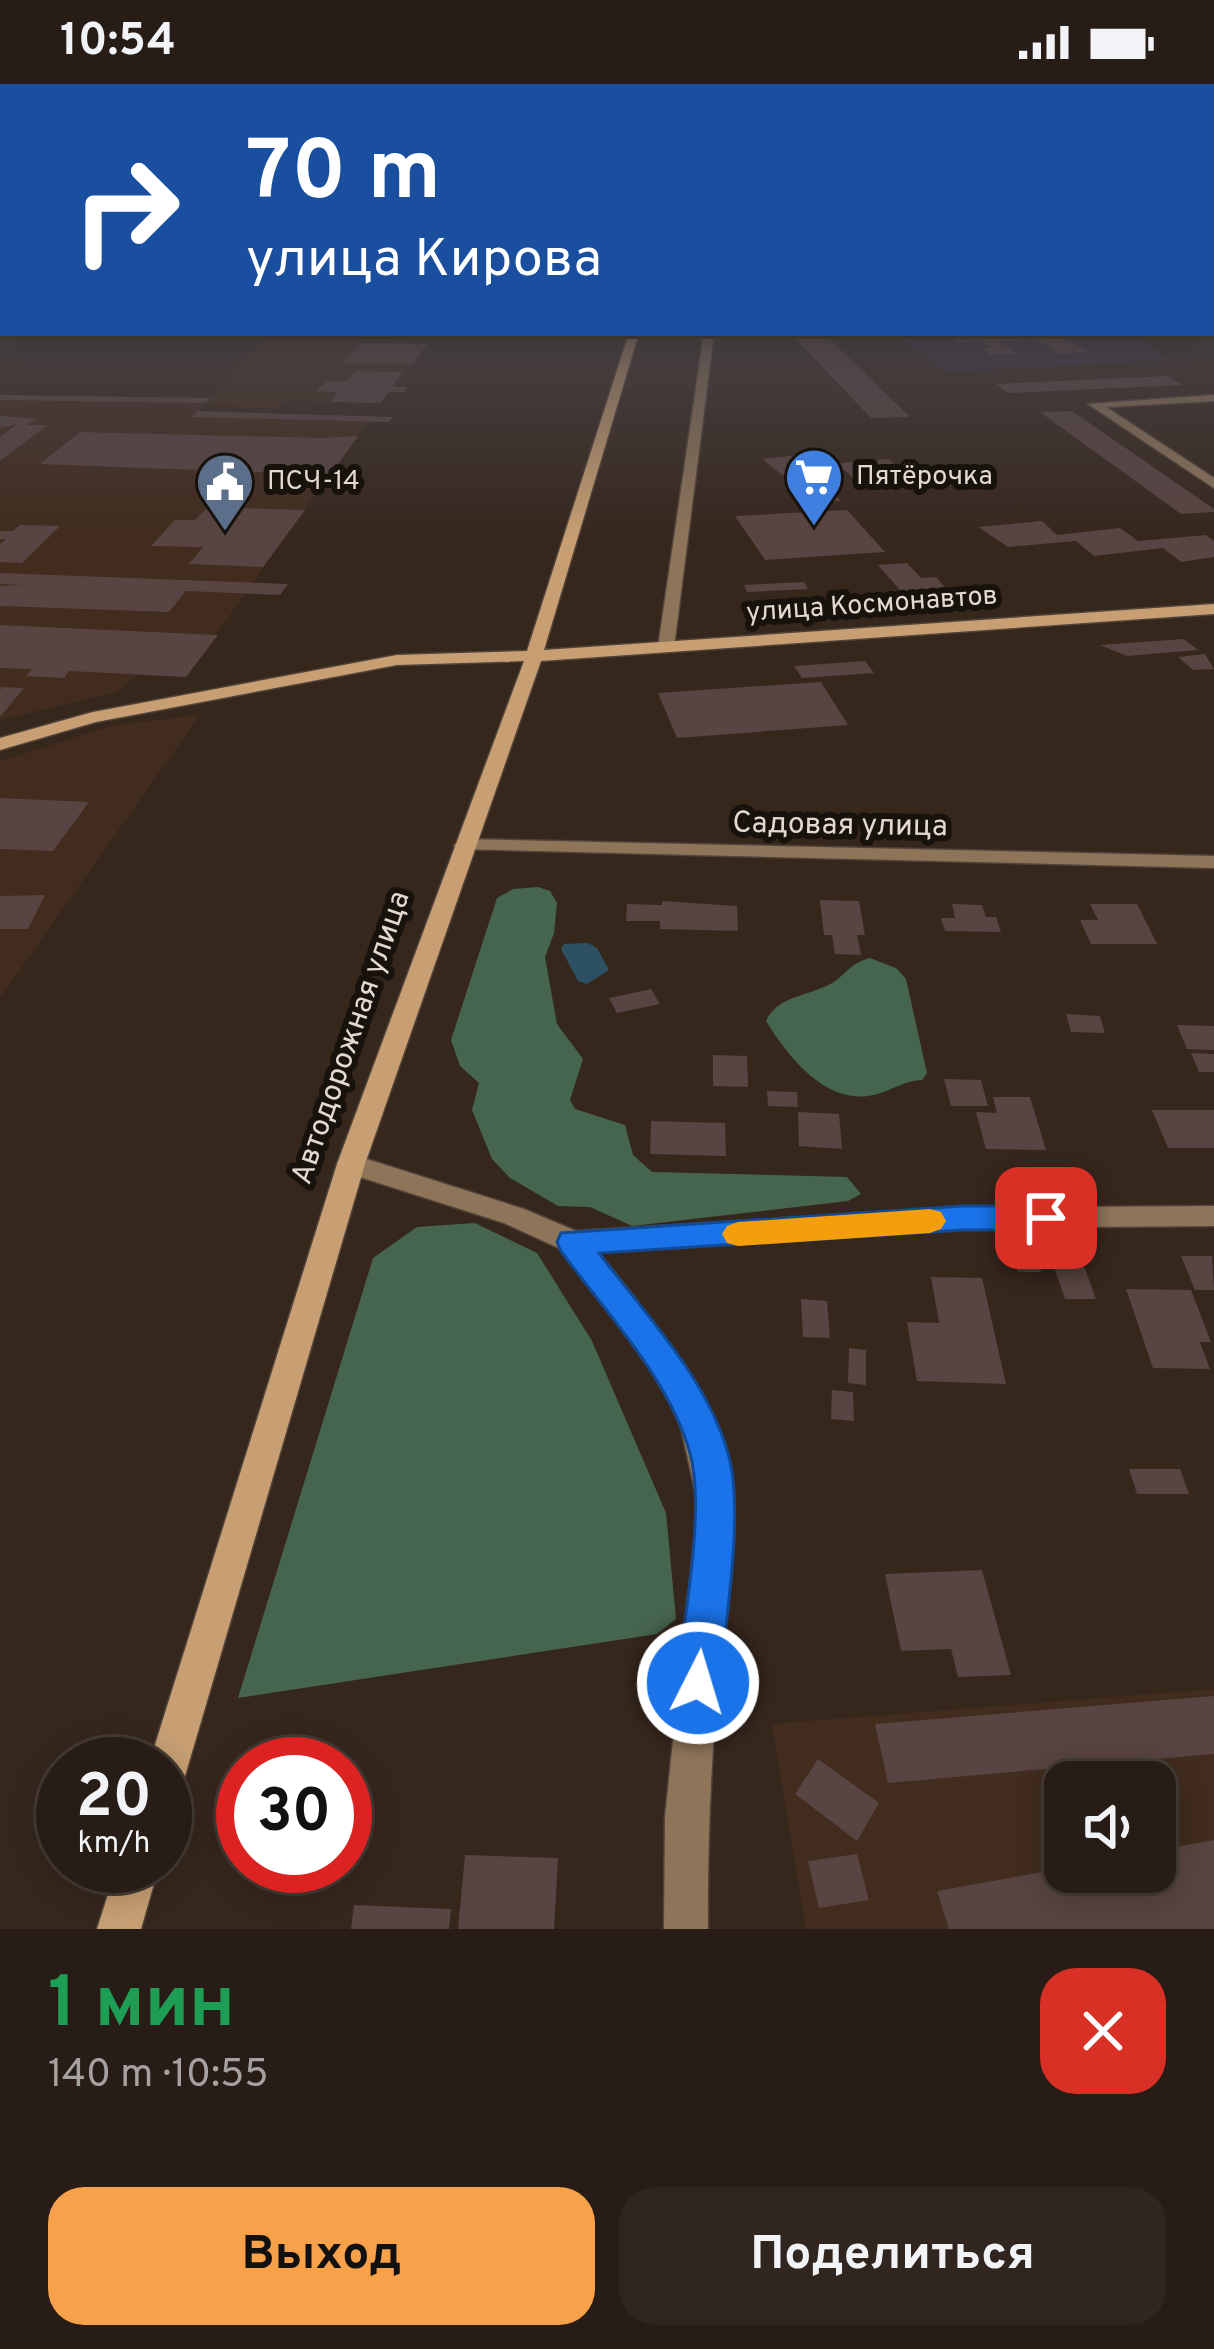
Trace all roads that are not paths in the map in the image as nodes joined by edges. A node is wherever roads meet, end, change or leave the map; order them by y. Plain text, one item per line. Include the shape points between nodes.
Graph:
1 (624, 366) edge
2 (704, 366) edge
3 (1214, 398) edge
4 (1214, 484) edge
5 (1214, 609) edge
6 (666, 647) junction
7 (534, 656) junction
8 (0, 744) edge
9 (464, 845) junction
10 (1214, 862) edge
11 (351, 1164) junction
12 (1214, 1216) edge
13 (573, 1242) junction
14 (177, 1737) edge
15 (129, 1893) edge
16 (118, 1929) edge
17 (686, 1929) edge

1 - 7 main road, Автодорожная улица
2 - 6 street
3 - 4 street via 1094,404
5 - 6 main road, улица Космонавтов
6 - 7 main road, улица Космонавтов
7 - 8 main road, улица Космонавтов via 374,664 93,717
7 - 9 main road, Автодорожная улица
9 - 10 street, Садовая улица
9 - 11 main road, Автодорожная улица
11 - 13 street
11 - 14 main road, Автодорожная улица
12 - 13 street via 963,1218
13 - 17 street via 685,1395 710,1455 715,1504 686,1817
15 - 16 main road

